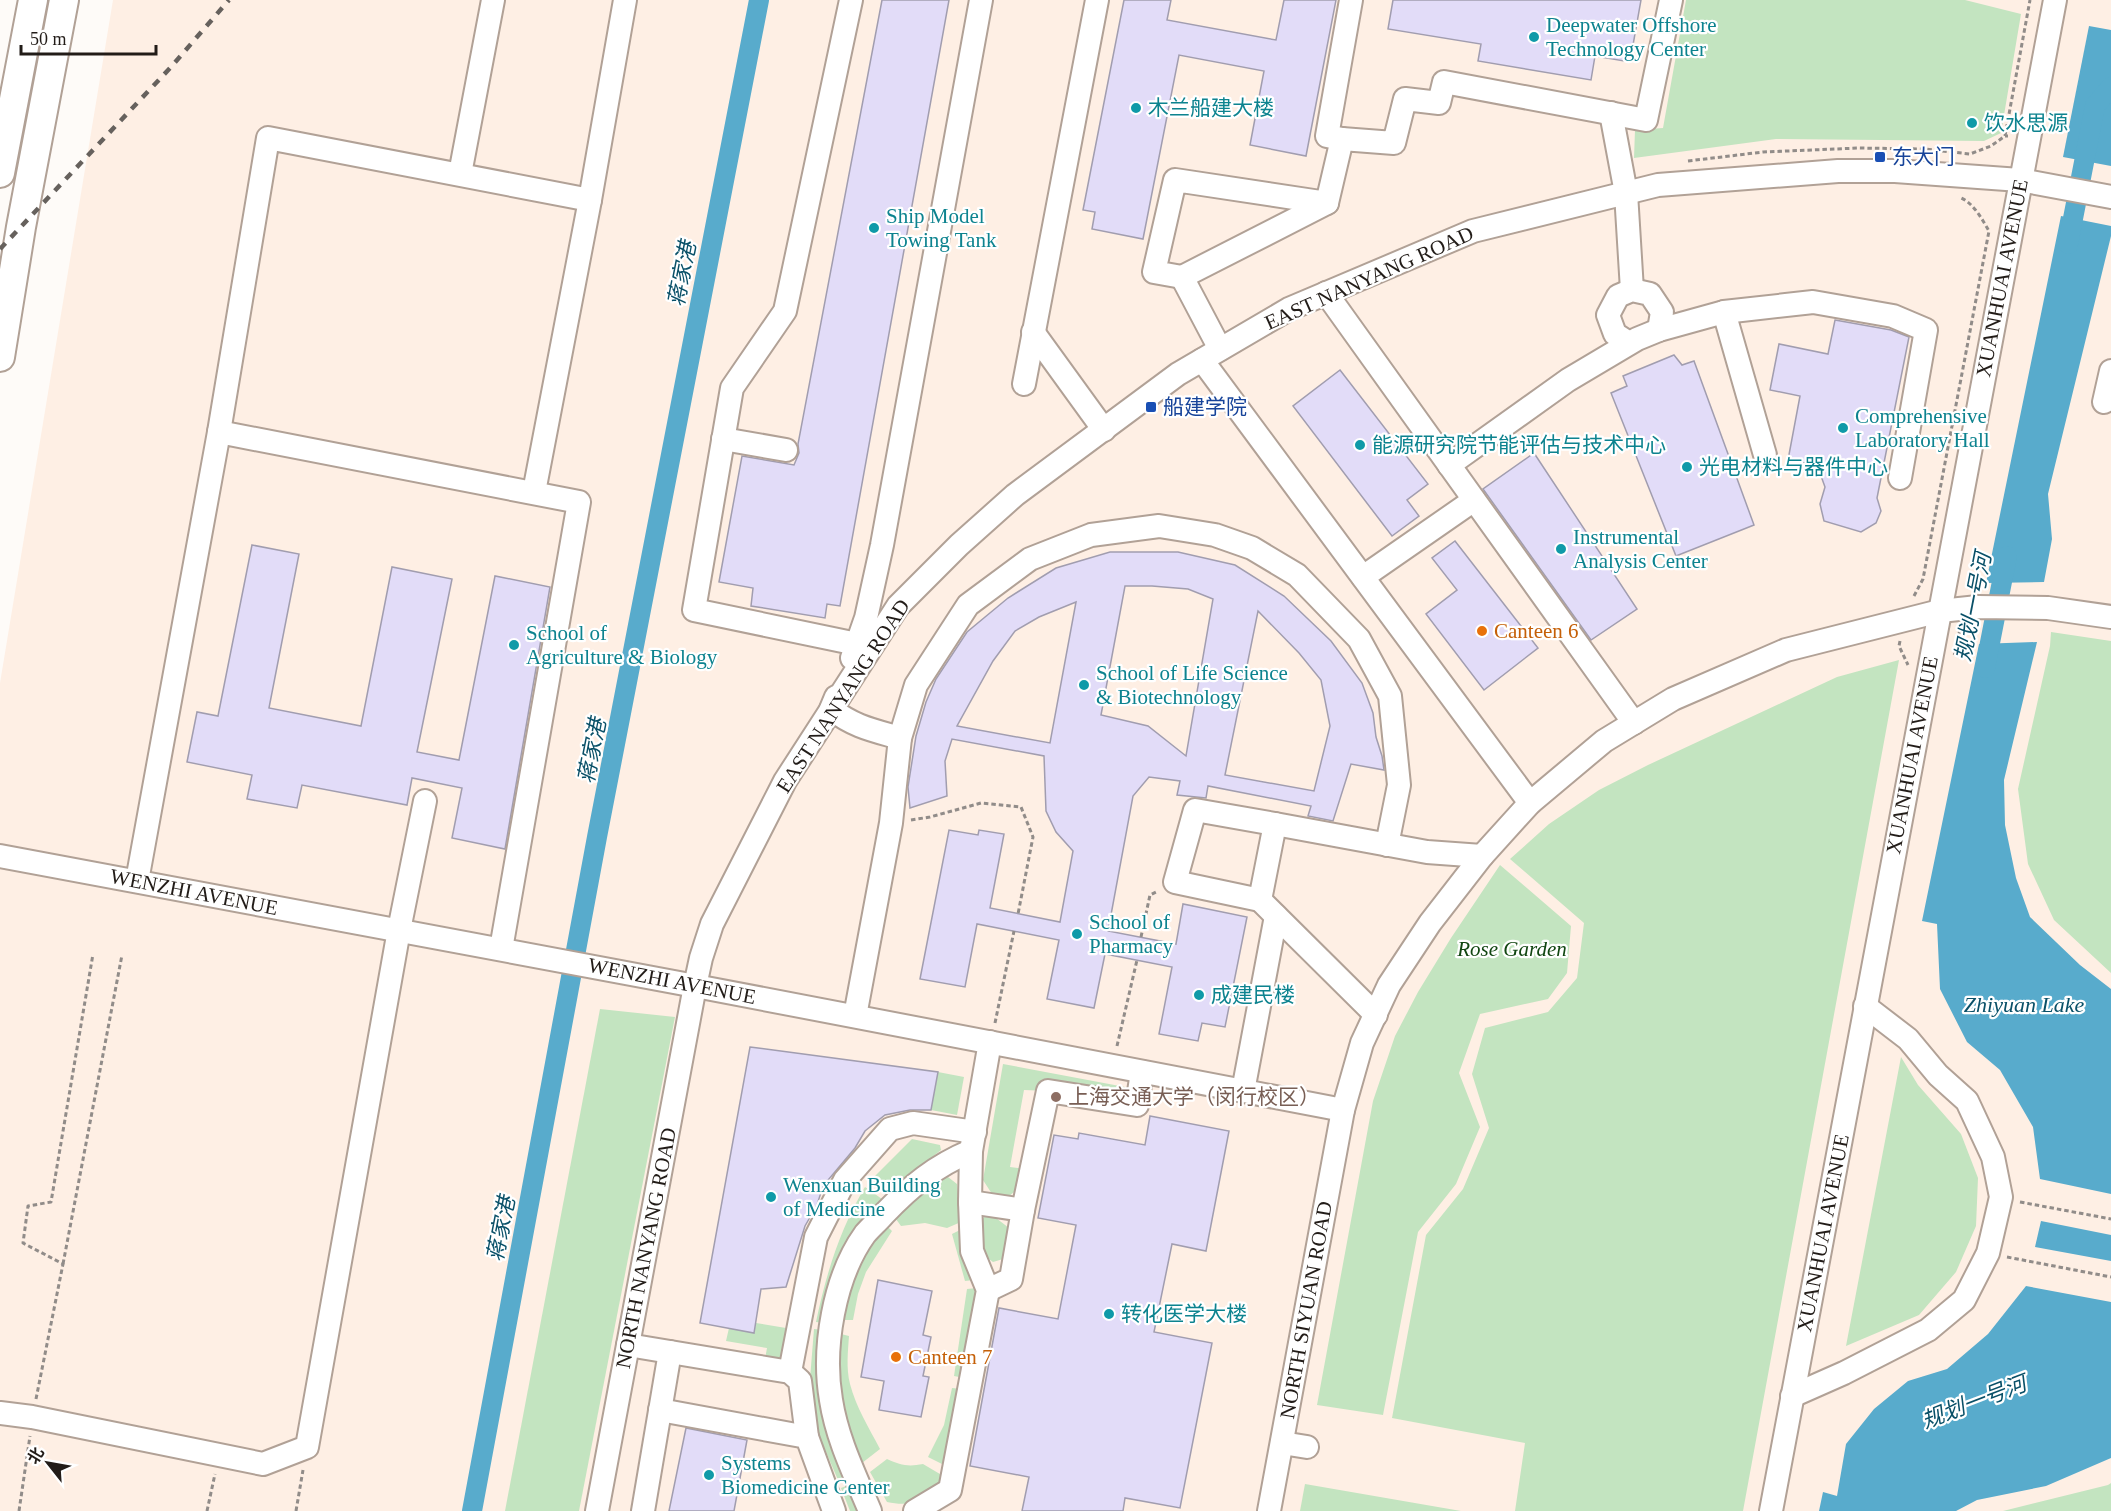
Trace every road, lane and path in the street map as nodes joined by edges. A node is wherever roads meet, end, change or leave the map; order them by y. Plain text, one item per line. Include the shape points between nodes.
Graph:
1 (33, 0) edge
2 (64, 0) edge
3 (494, 0) edge
4 (625, 0) edge
5 (851, 0) edge
6 (981, 0) edge
7 (1097, 0) edge
8 (1351, 0) edge
9 (1671, 0) edge
10 (2031, 0) edge
11 (2055, 0) edge
12 (1611, 113) junction
13 (2005, 136) junction
14 (1342, 139) junction
15 (2028, 139) junction
16 (1683, 161) dead end
17 (0, 173) edge
18 (460, 174) junction
19 (2020, 180) junction
20 (1626, 193) junction
21 (2111, 197) edge
22 (590, 200) junction
23 (1327, 202) junction
24 (1182, 277) junction
25 (1632, 290) junction
26 (1326, 293) junction
27 (1724, 312) junction
28 (1659, 330) junction
29 (1034, 332) junction
30 (1629, 343) junction
31 (1211, 354) junction
32 (0, 357) edge
33 (2111, 371) edge
34 (1024, 384) dead end
35 (2104, 402) dead end
36 (1104, 430) junction
37 (219, 432) junction
38 (723, 439) junction
39 (786, 450) dead end
40 (1765, 455) dead end
41 (1449, 465) junction
42 (1900, 478) dead end
43 (534, 492) junction
44 (1474, 500) junction
45 (1363, 577) junction
46 (1940, 611) junction
47 (2111, 616) edge
48 (857, 644) junction
49 (831, 709) junction
50 (1634, 723) junction
51 (900, 738) junction
52 (425, 801) dead end
53 (1530, 803) junction
54 (891, 823) junction
55 (1275, 824) junction
56 (1387, 845) junction
57 (0, 856) edge
58 (1482, 856) junction
59 (137, 881) junction
60 (1175, 882) junction
61 (1268, 908) junction
62 (1018, 914) dead end
63 (399, 930) junction
64 (1014, 931) dead end
65 (1141, 937) dead end
66 (501, 949) junction
67 (93, 954) dead end
68 (122, 955) dead end
69 (1137, 960) dead end
70 (695, 986) junction
71 (1865, 1006) junction
72 (1376, 1015) junction
73 (855, 1016) junction
74 (990, 1042) junction
75 (1113, 1066) junction
76 (1142, 1072) junction
77 (1243, 1091) junction
78 (1343, 1110) junction
79 (973, 1141) junction
80 (970, 1202) junction
81 (2023, 1203) dead end
82 (1023, 1210) junction
83 (2111, 1219) edge
84 (2014, 1258) dead end
85 (63, 1264) junction
86 (2111, 1277) edge
87 (988, 1290) junction
88 (628, 1345) junction
89 (670, 1352) junction
90 (790, 1372) junction
91 (1792, 1396) junction
92 (0, 1398) edge
93 (660, 1410) junction
94 (0, 1413) edge
95 (32, 1417) junction
96 (807, 1437) junction
97 (1282, 1443) junction
98 (307, 1447) junction
99 (1307, 1448) dead end
100 (219, 1455) junction
101 (19, 1511) edge
102 (207, 1511) edge
103 (296, 1511) edge
104 (597, 1511) edge
105 (643, 1511) edge
106 (834, 1511) edge
107 (870, 1511) edge
108 (915, 1511) edge
109 (1269, 1511) edge
110 (1771, 1511) edge

1 - 17 main road
2 - 32 main road
3 - 18 street
4 - 22 street
5 - 38 street via 784,311 732,388
6 - 48 street via 882,545
7 - 29 street
8 - 14 street via 1327,136
9 - 12 street via 1646,120
10 - 13 path
11 - 15 street, XUANHUAI AVENUE
12 - 14 street via 1444,82 1439,103 1405,99 1394,143
12 - 20 street
13 - 15 path
13 - 16 path via 1970,154 1859,148 1763,152
14 - 23 street
15 - 19 street, XUANHUAI AVENUE
18 - 22 street
18 - 37 street via 268,138
19 - 20 street, EAST NANYANG ROAD via 1838,171 1658,185
19 - 21 street, EAST NANYANG ROAD
19 - 46 street, XUANHUAI AVENUE
20 - 25 street
20 - 26 street, EAST NANYANG ROAD via 1473,231
22 - 43 street
23 - 24 street
23 - 24 street via 1175,180 1154,272
24 - 31 street
25 - 28 street via 1650,294 1662,312
25 - 30 street via 1618,296 1608,315 1615,334
26 - 31 street, EAST NANYANG ROAD via 1289,309
26 - 41 street
27 - 28 street
27 - 40 street
27 - 42 street via 1813,302 1893,316 1926,330
28 - 30 street
29 - 34 street
29 - 36 street
30 - 41 street via 1568,380
31 - 36 street, EAST NANYANG ROAD
31 - 45 street
33 - 35 street
36 - 49 street, EAST NANYANG ROAD via 1015,495 898,606
37 - 43 street
37 - 59 street
38 - 39 street
38 - 48 street via 694,610
41 - 44 street
43 - 66 street via 579,502
44 - 45 street
44 - 50 street
45 - 53 street
46 - 47 street, NORTH SIYUAN ROAD via 2048,608
46 - 50 street, NORTH SIYUAN ROAD via 1786,650 1673,699
46 - 71 street, XUANHUAI AVENUE
48 - 49 street
49 - 51 street via 856,726
49 - 70 street, EAST NANYANG ROAD via 785,781 712,924
50 - 53 street, NORTH SIYUAN ROAD via 1604,741
51 - 54 street
51 - 56 street via 916,686 968,604 1030,559 1091,535 1159,526 1215,535 1252,548 1296,575 1359,639 1390,696 1399,784
52 - 63 street
53 - 58 street, NORTH SIYUAN ROAD
54 - 62 path via 981,803 1022,807 1034,837
54 - 73 street
55 - 56 street
55 - 60 street via 1195,810
55 - 61 street
56 - 58 street
57 - 59 street, WENZHI AVENUE
58 - 72 street, NORTH SIYUAN ROAD via 1430,923 1389,985
59 - 63 street, WENZHI AVENUE
60 - 61 street
60 - 65 path via 1150,895
61 - 72 street
61 - 77 street
63 - 66 street, WENZHI AVENUE
63 - 98 street
64 - 74 path
66 - 70 street, WENZHI AVENUE
67 - 85 path via 51,1202 28,1206 22,1243
68 - 85 path
69 - 75 path
70 - 73 street, WENZHI AVENUE
70 - 88 street, NORTH NANYANG ROAD
71 - 91 street, XUANHUAI AVENUE
71 - 91 street via 1908,1039 1938,1075 1967,1101 1993,1157 2001,1197 1988,1253 1964,1300 1928,1330
72 - 78 street, NORTH SIYUAN ROAD via 1362,1043
73 - 74 street, WENZHI AVENUE
74 - 75 street, WENZHI AVENUE
74 - 79 street
75 - 76 street, WENZHI AVENUE
76 - 77 street, WENZHI AVENUE
76 - 82 street via 1137,1105 1048,1091
77 - 78 street, WENZHI AVENUE
78 - 97 street, NORTH SIYUAN ROAD
79 - 80 street
79 - 90 street via 913,1123 890,1129 845,1180 816,1237
79 - 107 street via 910,1187 865,1235 834,1307 828,1353 831,1400 844,1448
80 - 82 street
80 - 87 street via 972,1251
81 - 83 path
82 - 87 street via 1011,1279
84 - 86 path
85 - 95 path
87 - 108 street via 950,1490
88 - 89 street
88 - 104 street, NORTH NANYANG ROAD
89 - 90 street
89 - 93 street
90 - 96 street via 800,1381
91 - 110 street, XUANHUAI AVENUE
92 - 95 street
93 - 96 street
93 - 105 street
94 - 95 street
95 - 100 street
95 - 101 path
96 - 106 street
97 - 99 street
97 - 109 street, NORTH SIYUAN ROAD
98 - 100 street via 263,1464
98 - 103 path
100 - 102 path

